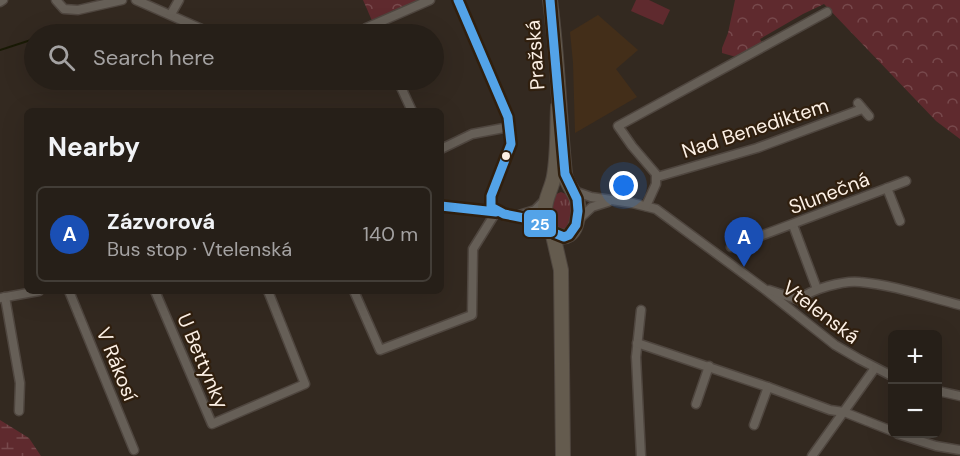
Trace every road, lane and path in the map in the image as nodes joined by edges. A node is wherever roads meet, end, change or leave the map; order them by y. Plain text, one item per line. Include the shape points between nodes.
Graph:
1 (56, 0) edge
2 (122, 0) edge
3 (136, 0) edge
4 (179, 0) edge
5 (430, 0) edge
6 (458, 0) edge
7 (550, 0) edge
8 (827, 12) dead end
9 (171, 14) junction
10 (192, 24) edge
11 (375, 24) edge
12 (402, 90) edge
13 (558, 107) junction
14 (411, 108) edge
15 (870, 116) dead end
16 (509, 127) junction
17 (444, 148) edge
18 (657, 177) junction
19 (906, 181) dead end
20 (887, 188) junction
21 (571, 189) junction
22 (548, 196) junction
23 (612, 201) junction
24 (444, 206) edge
25 (646, 206) junction
26 (496, 212) junction
27 (519, 215) junction
28 (900, 221) dead end
29 (793, 225) junction
30 (574, 228) junction
31 (550, 230) junction
32 (731, 247) dead end
33 (561, 270) junction
34 (763, 288) junction
35 (817, 289) junction
36 (24, 294) edge
37 (70, 294) edge
38 (156, 294) edge
39 (268, 294) edge
40 (355, 294) edge
41 (3, 298) edge
42 (960, 305) edge
43 (641, 310) dead end
44 (637, 343) junction
45 (709, 366) junction
46 (875, 368) junction
47 (888, 374) edge
48 (768, 387) junction
49 (942, 392) edge
50 (960, 396) edge
51 (696, 404) dead end
52 (19, 411) dead end
53 (844, 412) junction
54 (754, 425) dead end
55 (888, 429) edge
56 (911, 438) edge
57 (134, 450) dead end
58 (960, 450) edge
59 (563, 456) edge
60 (641, 456) edge
61 (812, 456) edge

1 - 2 street via 64,9 78,10
3 - 9 street
4 - 9 street
5 - 11 street
6 - 16 street
7 - 13 main road, Pražská
8 - 18 street via 618,126
9 - 10 street
12 - 14 street
13 - 21 main road, Pražská via 565,174
13 - 22 main road, Pražská via 555,170
15 - 18 street, Nad Benediktem via 860,106 757,148
16 - 17 street via 472,134
16 - 26 street via 511,144 491,196 491,207
18 - 25 street
19 - 20 street, Slunečná
20 - 28 street
20 - 29 street, Slunečná
21 - 22 main road via 558,185
21 - 23 street, Vtelenská
21 - 30 main road, Pražská via 578,205
22 - 27 street via 535,210
22 - 31 main road, Pražská via 545,216
23 - 25 street, Vtelenská
23 - 30 street via 586,211
24 - 26 street
25 - 34 street, Vtelenská
26 - 27 street
26 - 40 street via 473,249 472,315 380,350
27 - 31 street
29 - 32 street, Slunečná
29 - 35 street
30 - 31 main road via 562,237
30 - 33 main road, Pražská
31 - 33 main road, Pražská
33 - 59 main road
34 - 35 street via 799,300
34 - 46 street, Vtelenská via 823,336
35 - 42 street via 858,282
36 - 41 street
37 - 57 street, V Rákosí
38 - 39 street, U Bettynky via 212,424 305,384
41 - 52 street via 20,383
43 - 44 street
44 - 45 street
44 - 60 street
45 - 48 street
45 - 51 street
46 - 47 street, Vtelenská
46 - 53 street
48 - 53 street
48 - 54 street
49 - 50 street
53 - 55 street
53 - 61 street
56 - 58 street

